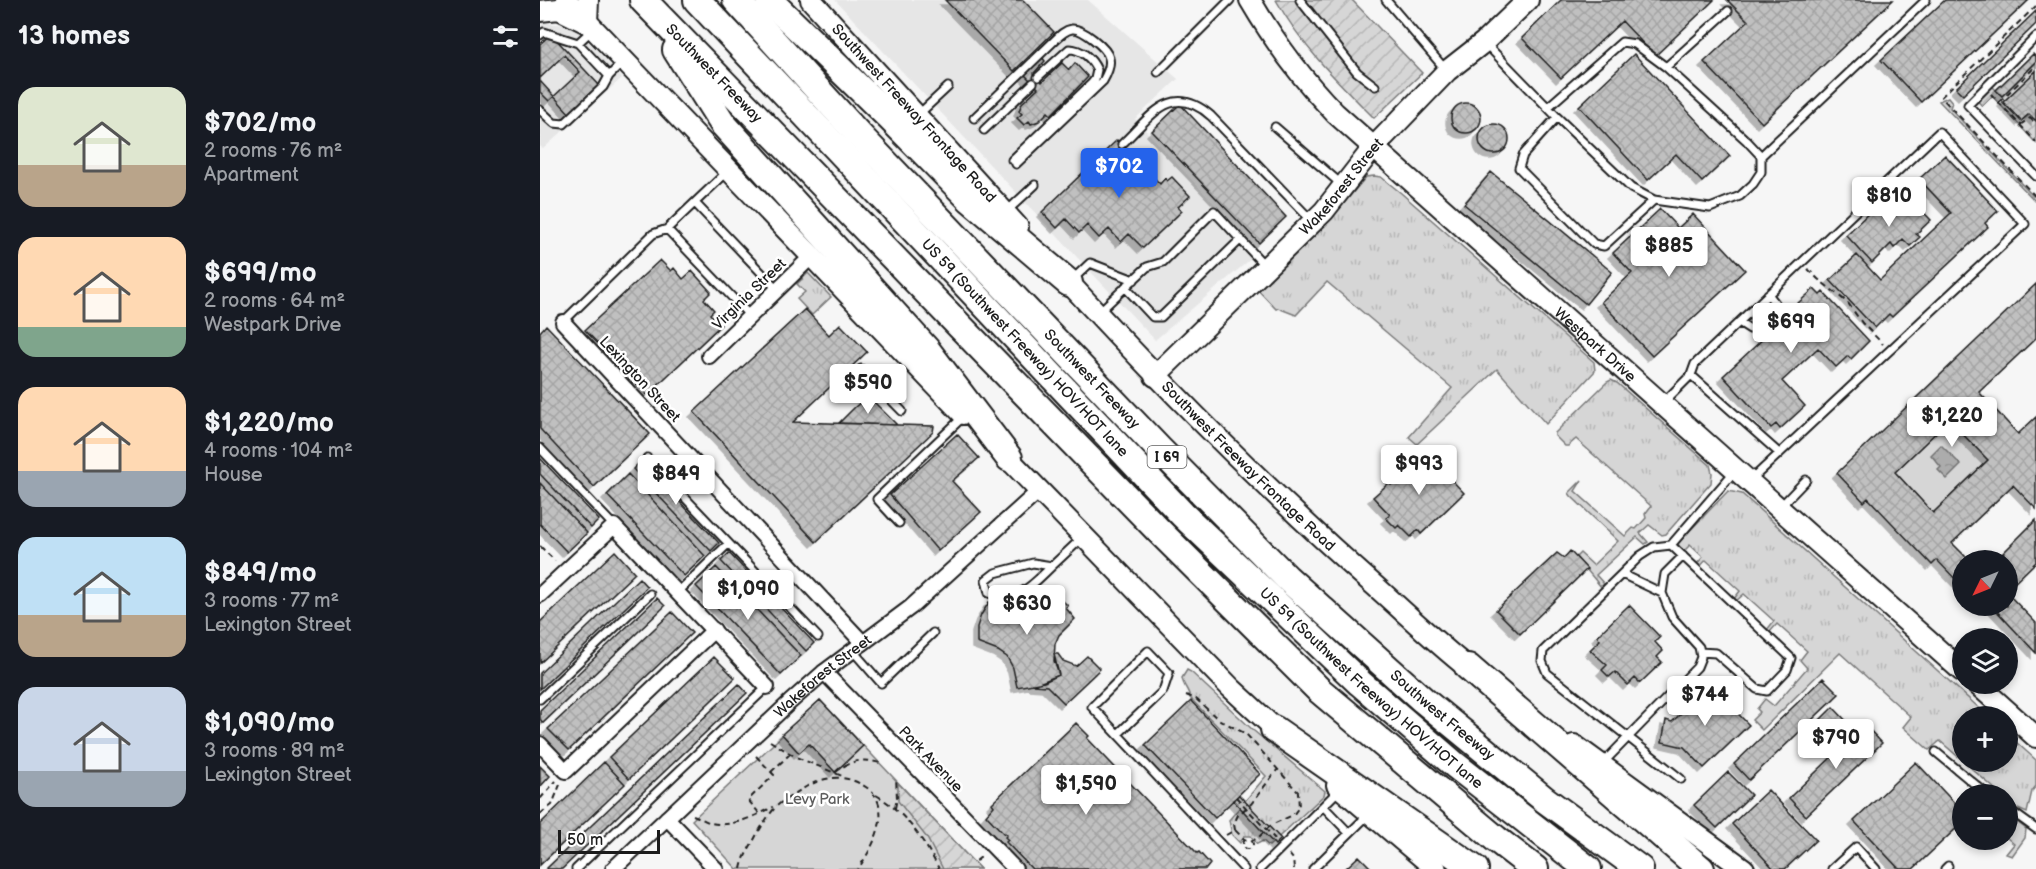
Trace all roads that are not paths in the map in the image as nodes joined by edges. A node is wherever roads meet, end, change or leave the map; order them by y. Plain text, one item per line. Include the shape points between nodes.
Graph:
1 (566, 0) edge
2 (588, 0) edge
3 (697, 0) edge
4 (736, 0) edge
5 (769, 0) edge
6 (811, 0) edge
7 (1230, 0) edge
8 (1250, 0) edge
9 (1300, 0) edge
10 (1386, 0) edge
11 (1528, 0) edge
12 (1926, 0) edge
13 (645, 2) edge
14 (540, 11) edge
15 (1728, 11) dead end
16 (590, 26) junction
17 (540, 35) edge
18 (2036, 37) edge
19 (1484, 42) junction
20 (578, 43) junction
21 (624, 61) junction
22 (1666, 67) junction
23 (1447, 71) junction
24 (1158, 72) dead end
25 (609, 76) junction
26 (1375, 86) dead end
27 (948, 87) dead end
28 (1548, 107) junction
29 (540, 110) edge
30 (917, 116) junction
31 (1557, 117) junction
32 (974, 118) dead end
33 (1275, 127) dead end
34 (984, 130) dead end
35 (1122, 144) dead end
36 (1373, 147) junction
37 (1761, 156) junction
38 (729, 170) junction
39 (2036, 176) edge
40 (1035, 185) dead end
41 (1343, 186) junction
42 (1654, 200) junction
43 (695, 203) junction
44 (1005, 213) junction
45 (1313, 222) junction
46 (667, 229) junction
47 (1241, 239) junction
48 (812, 256) junction
49 (1266, 267) junction
50 (1134, 280) junction
51 (1069, 283) junction
52 (1125, 287) junction
53 (777, 290) junction
54 (1768, 294) junction
55 (1772, 310) dead end
56 (1097, 314) junction
57 (750, 316) junction
58 (563, 322) joint
59 (1739, 322) junction
60 (1758, 329) dead end
61 (709, 356) dead end
62 (861, 369) dead end
63 (1691, 375) junction
64 (1155, 376) junction
65 (1662, 404) junction
66 (902, 411) dead end
67 (964, 416) junction
68 (540, 448) edge
69 (1779, 453) junction
70 (647, 458) dead end
71 (1009, 458) junction
72 (1743, 475) junction
73 (1806, 480) dead end
74 (1040, 490) junction
75 (1780, 508) junction
76 (899, 523) dead end
77 (614, 526) junction
78 (1084, 536) junction
79 (728, 544) junction
80 (1671, 545) junction
81 (1683, 556) junction
82 (1052, 566) junction
83 (1622, 574) junction
84 (678, 592) junction
85 (1662, 593) junction
86 (650, 594) dead end
87 (540, 595) edge
88 (714, 630) junction
89 (933, 633) dead end
90 (818, 637) dead end
91 (858, 647) junction
92 (1700, 651) junction
93 (1952, 661) edge
94 (1468, 667) junction
95 (824, 672) junction
96 (767, 687) joint
97 (1988, 694) edge
98 (540, 699) edge
99 (1274, 729) junction
100 (1118, 734) junction
101 (1628, 736) junction
102 (2036, 737) edge
103 (540, 744) edge
104 (1936, 752) dead end
105 (1602, 765) junction
106 (1681, 779) dead end
107 (1975, 784) edge
108 (1341, 788) junction
109 (1323, 806) junction
110 (1369, 813) junction
111 (2018, 816) edge
112 (667, 818) junction
113 (2036, 829) edge
114 (1349, 833) junction
115 (576, 869) edge
116 (613, 869) edge
117 (716, 869) edge
118 (1015, 869) edge
119 (1244, 869) edge
120 (1260, 869) edge
121 (1312, 869) edge
122 (1436, 869) edge
123 (1475, 869) edge
124 (1536, 869) edge
125 (1588, 869) edge
126 (1640, 869) edge
127 (1701, 869) edge
128 (1744, 869) edge
129 (1832, 869) edge
130 (1876, 869) edge

1 - 16 main road
2 - 16 main road
3 - 125 highway, US 59 (Southwest Freeway) HOV/HOT lane via 1184,515 1360,683 1455,765
4 - 126 highway, Southwest Freeway / I 69 via 860,136 1287,578 1423,700 1544,799
5 - 51 highway via 970,199
6 - 30 main road, Southwest Freeway Frontage Road
7 - 24 lane
8 - 36 main road, Westpark Drive via 1296,69 1335,113
9 - 26 lane via 1358,72
10 - 23 lane
11 - 19 main road, Wakeforest Street
12 - 37 lane
13 - 71 highway via 723,124 927,350
13 - 124 highway, Southwest Freeway via 1319,690
14 - 16 main road via 559,9
15 - 22 lane
16 - 20 lane
16 - 21 main road
17 - 20 lane via 544,32
18 - 39 lane via 1968,105
19 - 23 main road, Wakeforest Street
19 - 28 lane
20 - 25 lane
21 - 25 lane
21 - 38 main road
22 - 28 lane via 1635,45 1622,42
22 - 37 lane
23 - 36 main road, Wakeforest Street
25 - 29 lane via 603,87 564,124 554,123
27 - 30 lane
28 - 31 lane
30 - 44 main road, Southwest Freeway Frontage Road
31 - 42 lane via 1630,188
31 - 42 lane via 1523,155 1519,168 1594,244 1604,246
32 - 34 lane via 1068,30 1085,32 1110,59 1103,81 1014,162 1095,80 1097,70 1084,54 1069,49
33 - 41 lane
35 - 45 lane via 1165,104 1180,100 1194,104 1211,116
36 - 41 main road, Wakeforest Street
36 - 65 main road, Westpark Drive
37 - 42 lane via 1761,172 1740,196 1710,208
38 - 43 lane
38 - 48 main road
40 - 44 lane
41 - 45 main road, Wakeforest Street
43 - 46 lane
43 - 53 lane
44 - 51 main road, Southwest Freeway Frontage Road
45 - 49 main road, Wakeforest Street
46 - 57 lane
46 - 58 lane via 653,234
47 - 49 lane
47 - 50 lane via 1214,211 1163,262 1147,267
47 - 52 lane via 1161,317 1154,316
48 - 53 street, Virginia Street
48 - 67 main road
49 - 64 main road, Wakeforest Street
50 - 51 lane via 1090,263
50 - 52 lane
51 - 56 main road, Southwest Freeway Frontage Road
52 - 56 lane
53 - 57 street, Virginia Street
54 - 55 lane via 1775,303
54 - 59 lane
54 - 69 lane via 1940,132 2025,224
56 - 64 main road, Southwest Freeway Frontage Road
57 - 61 street, Virginia Street
58 - 91 street, Lexington Street
59 - 60 lane
59 - 63 lane via 1695,364
62 - 66 lane
63 - 65 lane
63 - 69 lane
64 - 94 main road, Southwest Freeway Frontage Road via 1339,554
65 - 72 main road, Westpark Drive
67 - 71 main road
67 - 76 lane via 877,499
68 - 77 lane
69 - 72 lane
70 - 79 lane
71 - 74 main road
72 - 75 main road, Westpark Drive
72 - 80 lane
73 - 75 lane
74 - 78 main road
74 - 91 street, Wakeforest Street via 911,607
75 - 93 main road, Westpark Drive
77 - 84 street
77 - 87 street
78 - 82 lane
78 - 99 main road
79 - 84 lane
79 - 90 lane
80 - 81 lane
80 - 83 lane via 1654,547
81 - 85 lane via 1665,574
81 - 92 lane via 1791,658 1787,670 1767,691 1757,689 1716,653
82 - 82 lane via 1033,563 995,573 986,580 988,593 1001,598 1026,592
83 - 85 lane
83 - 101 lane via 1544,651 1542,661 1547,673
84 - 88 street
85 - 92 lane via 1672,617
86 - 98 lane
88 - 96 street
88 - 103 street via 566,771
89 - 91 lane via 881,683
91 - 95 street, Wakeforest Street
92 - 101 lane via 1697,667
94 - 105 main road, Southwest Freeway Frontage Road
94 - 127 highway
95 - 112 street, Wakeforest Street
95 - 118 street, Park Avenue
96 - 115 lane
97 - 102 main road
99 - 108 main road
99 - 123 highway
100 - 100 lane via 1163,691 1169,673 1148,651 1092,707
100 - 119 lane
101 - 105 lane
101 - 106 lane
104 - 107 lane
105 - 128 main road, Southwest Freeway Frontage Road
108 - 109 lane
108 - 110 main road
109 - 114 lane
109 - 120 lane
110 - 114 lane
110 - 122 main road
111 - 113 lane
112 - 116 street, Wakeforest Street
112 - 117 street
114 - 121 lane
129 - 130 lane via 1856,847

